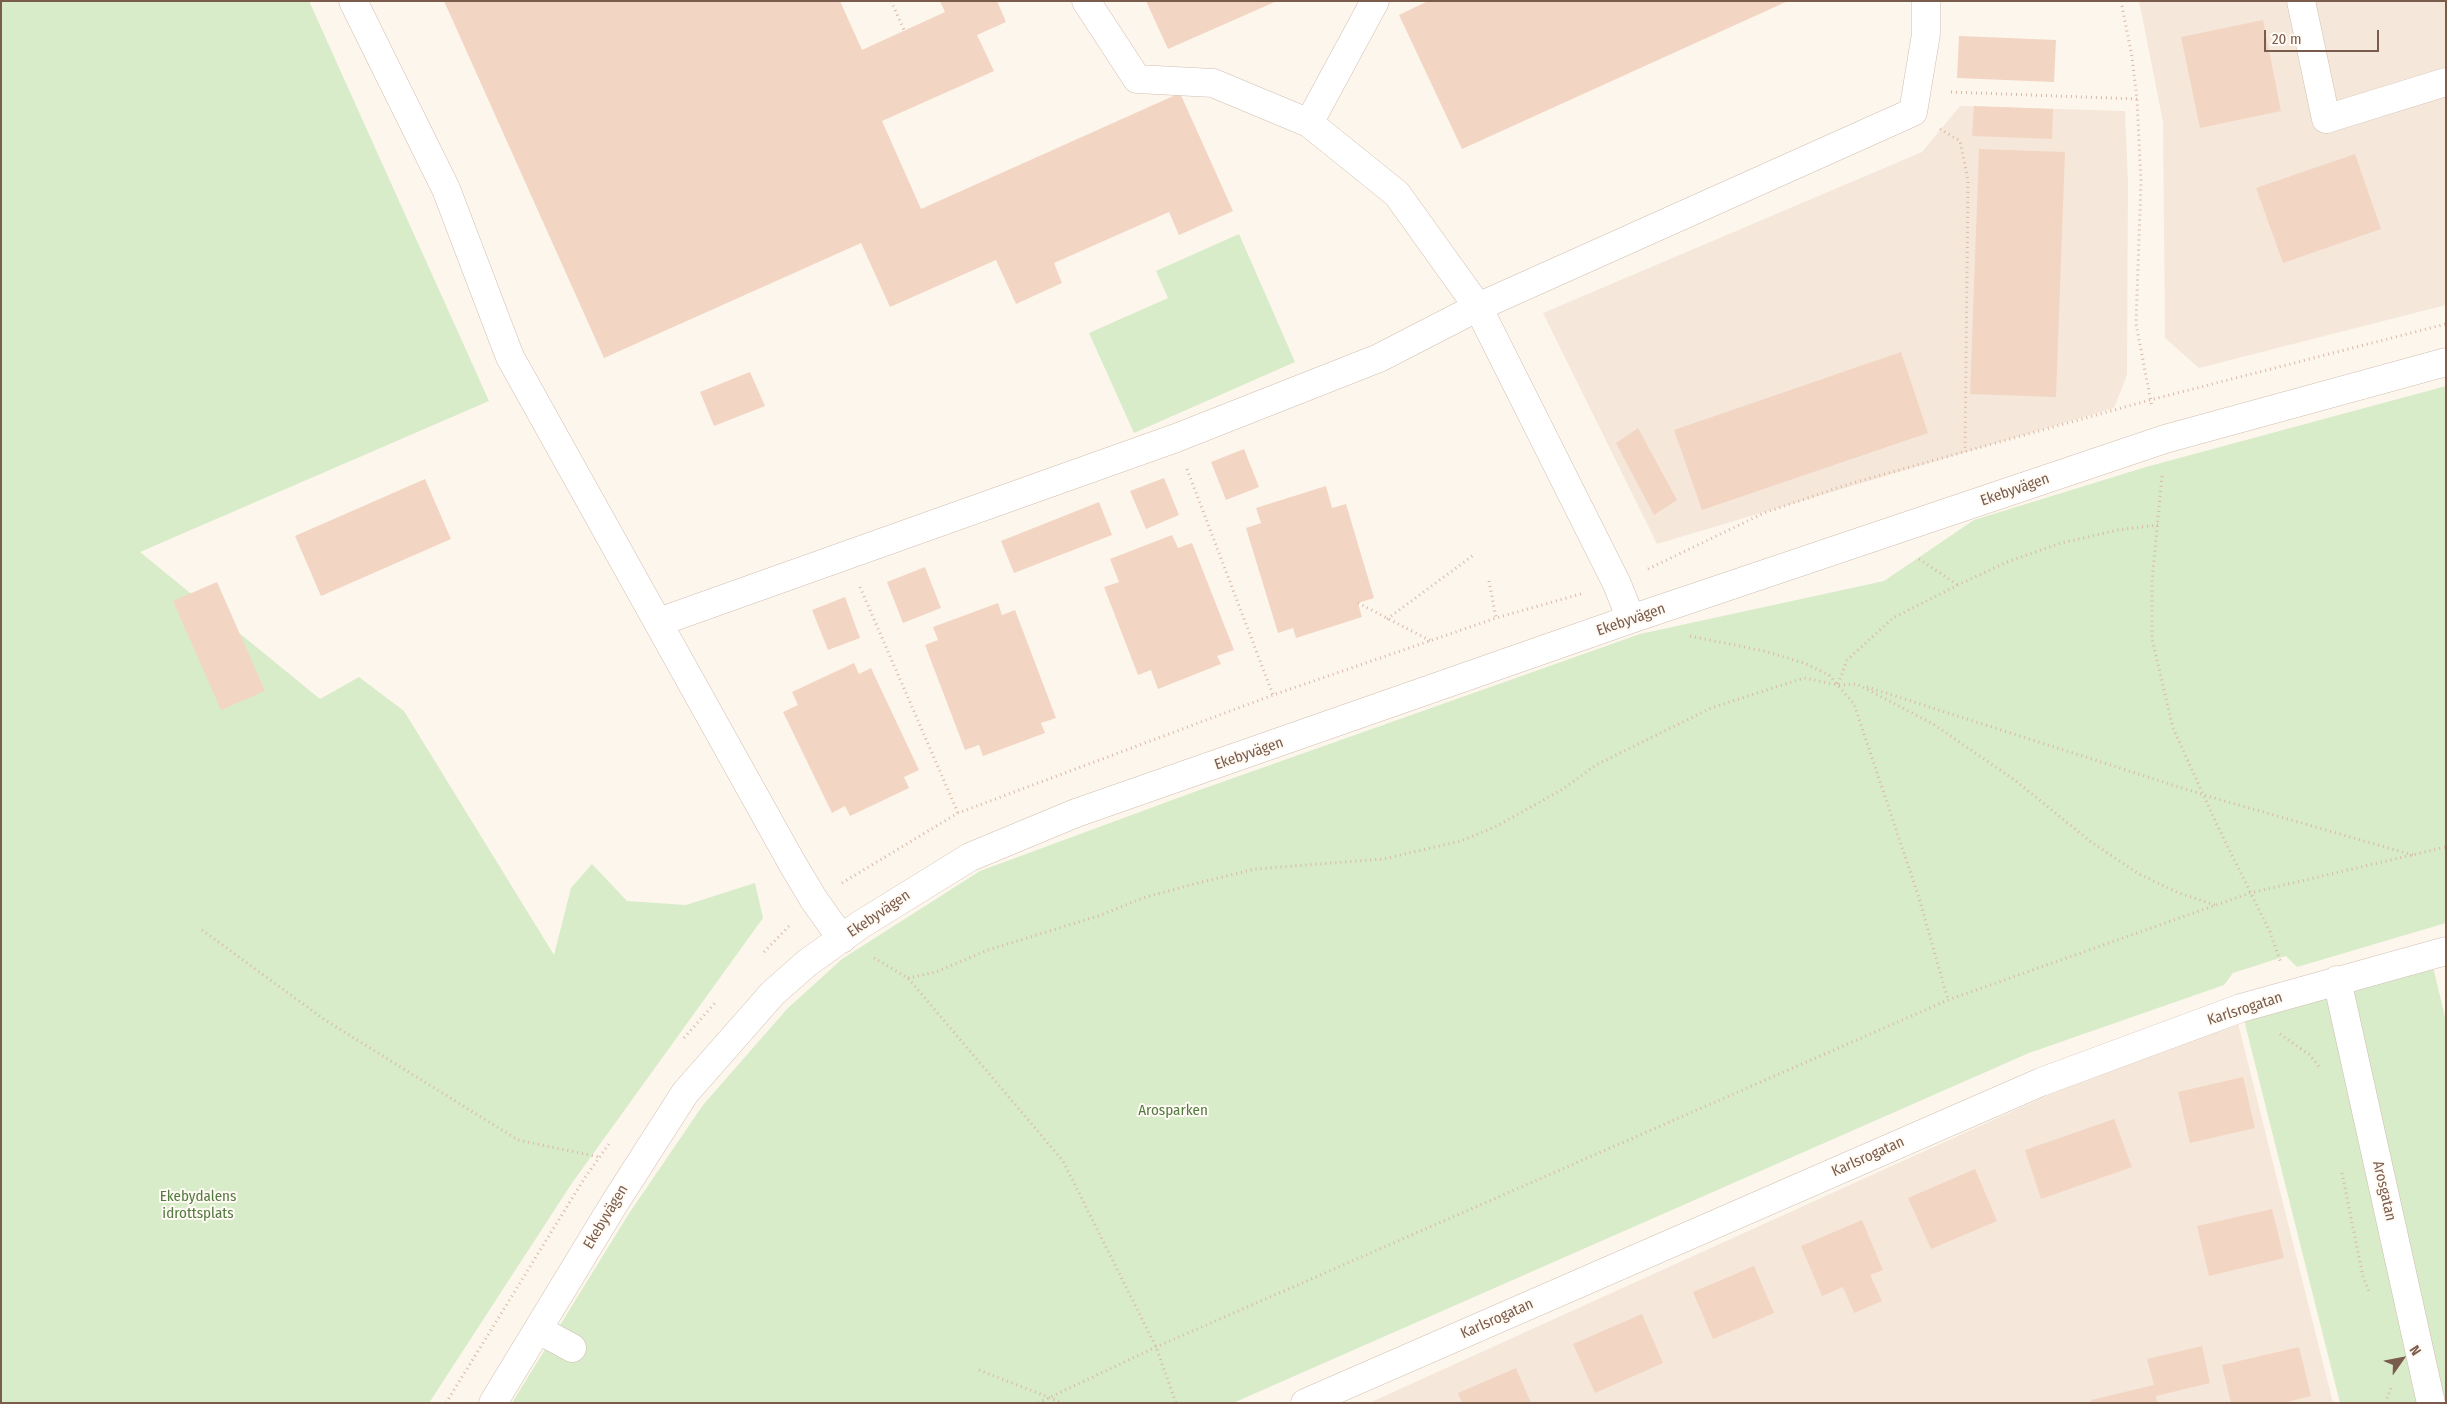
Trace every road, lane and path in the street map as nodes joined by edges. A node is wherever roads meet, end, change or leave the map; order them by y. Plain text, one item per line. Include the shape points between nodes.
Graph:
1 (353, 1) edge
2 (891, 1) edge
3 (1086, 1) edge
4 (1375, 1) edge
5 (1926, 1) edge
6 (2121, 1) edge
7 (2301, 1) edge
8 (904, 30) dead end
9 (2446, 82) edge
10 (2138, 99) junction
11 (1915, 101) junction
12 (1309, 123) junction
13 (1478, 306) junction
14 (2446, 362) edge
15 (1176, 438) junction
16 (2165, 439) junction
17 (1966, 452) dead end
18 (2158, 526) junction
19 (1475, 554) dead end
20 (846, 555) junction
21 (1914, 556) dead end
22 (1489, 581) dead end
23 (1958, 585) junction
24 (1358, 603) dead end
25 (1387, 618) junction
26 (1496, 618) dead end
27 (1632, 619) junction
28 (659, 622) junction
29 (1684, 635) dead end
30 (1432, 641) dead end
31 (1857, 684) junction
32 (1838, 685) junction
33 (1273, 695) dead end
34 (2204, 795) junction
35 (958, 813) dead end
36 (2446, 847) edge
37 (2413, 855) junction
38 (2250, 893) junction
39 (2215, 905) junction
40 (202, 930) dead end
41 (842, 939) junction
42 (2446, 951) edge
43 (908, 978) junction
44 (2338, 980) junction
45 (2292, 994) junction
46 (1948, 1000) junction
47 (2273, 1033) dead end
48 (2325, 1074) dead end
49 (600, 1157) dead end
50 (2342, 1170) dead end
51 (2371, 1296) dead end
52 (539, 1330) junction
53 (1156, 1346) junction
54 (572, 1348) dead end
55 (979, 1370) dead end
56 (2396, 1377) dead end
57 (1049, 1398) junction
58 (493, 1403) edge
59 (1038, 1403) edge
60 (1063, 1403) edge
61 (1176, 1403) edge
62 (1305, 1403) edge
63 (2385, 1403) edge
64 (2431, 1403) edge

1 - 28 street, Ekebyvägen via 446,189 510,357
2 - 8 path
3 - 12 street via 1137,78 1213,82
4 - 12 street
5 - 11 street via 1926,34
6 - 10 path
7 - 9 street via 2326,118
10 - 11 path
10 - 16 path via 2141,182 2136,324 2150,400
11 - 13 street
11 - 17 path via 1960,141 1968,180
12 - 13 street via 1397,194
13 - 15 street via 1379,358
13 - 27 street
14 - 16 street, Ekebyvägen
15 - 20 street
15 - 33 path
16 - 18 path
16 - 27 street, Ekebyvägen
18 - 23 path via 2118,530 2061,543 2007,562
18 - 34 path via 2152,581 2152,639 2173,728
19 - 25 path
20 - 28 street
20 - 35 path
21 - 23 path
22 - 26 path
23 - 32 path via 1893,618 1847,660
24 - 25 path
25 - 30 path
27 - 41 street, Ekebyvägen via 1076,813 970,857
28 - 41 street, Ekebyvägen via 792,863
29 - 32 path via 1764,651 1804,663 1829,675
31 - 32 path
31 - 34 path
31 - 39 path via 1933,724 2016,781 2091,842 2139,874
32 - 43 path via 1804,678 1710,708 1596,765 1562,789 1497,826 1461,841 1383,859 1255,869 1194,884 988,950 936,972
32 - 46 path via 1854,704 1920,898
34 - 37 path
34 - 38 path
36 - 37 path
37 - 38 path
38 - 39 path
38 - 45 path via 2270,932
39 - 46 path
40 - 49 path via 325,1020 518,1140
41 - 43 path
41 - 52 street, Ekebyvägen via 773,993 685,1093
42 - 44 street, Karlsrogatan
43 - 53 path via 1063,1161
44 - 45 street, Karlsrogatan
44 - 64 street, Arosgatan
45 - 62 street, Karlsrogatan via 2241,1008 2041,1082
46 - 53 path
47 - 48 path via 2282,1034 2310,1054
50 - 51 path via 2363,1277
52 - 54 street
52 - 58 street, Ekebyvägen
53 - 57 path
53 - 61 path
55 - 57 path
56 - 63 path
57 - 59 path
57 - 60 path

